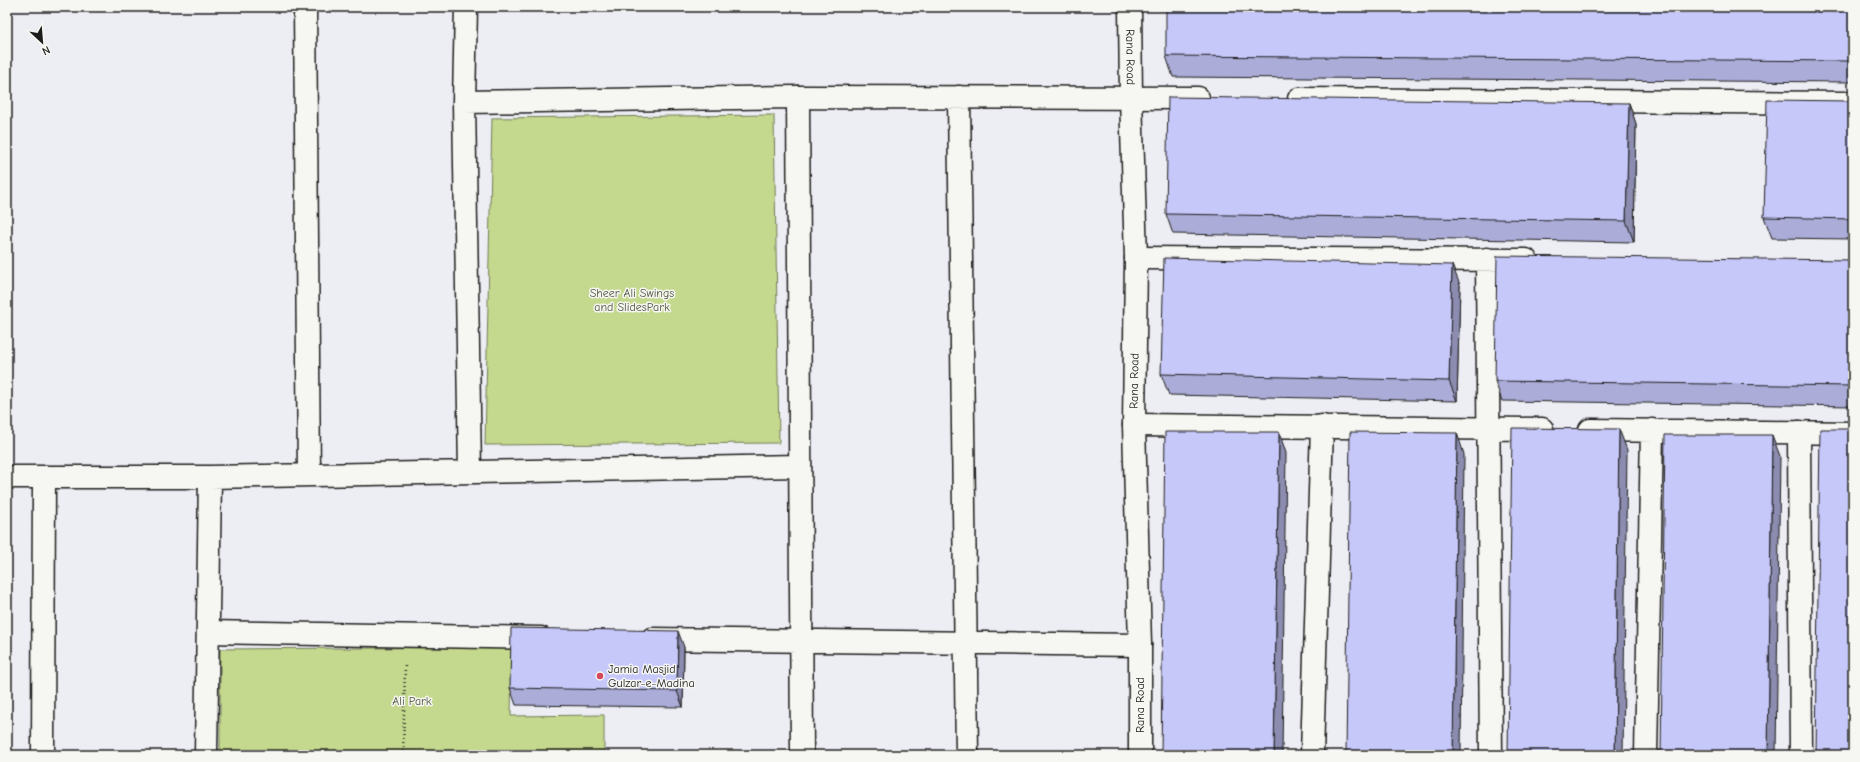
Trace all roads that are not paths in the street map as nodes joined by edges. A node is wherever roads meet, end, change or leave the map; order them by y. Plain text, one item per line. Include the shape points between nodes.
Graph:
1 (305, 7) edge
2 (466, 7) edge
3 (1130, 7) edge
4 (959, 96) junction
5 (798, 97) junction
6 (1131, 97) junction
7 (1218, 98) edge
8 (1282, 99) edge
9 (464, 102) junction
10 (1853, 103) edge
11 (1136, 258) junction
12 (1487, 259) junction
13 (1543, 260) edge
14 (1134, 425) junction
15 (1322, 426) junction
16 (1488, 428) junction
17 (1652, 430) junction
18 (1799, 432) junction
19 (1853, 433) edge
20 (800, 466) junction
21 (470, 472) junction
22 (309, 475) junction
23 (7, 477) edge
24 (44, 477) junction
25 (210, 477) junction
26 (209, 632) junction
27 (564, 638) edge
28 (635, 639) edge
29 (801, 641) junction
30 (965, 643) junction
31 (1140, 646) junction
32 (43, 755) edge
33 (206, 755) edge
34 (802, 755) edge
35 (967, 755) edge
36 (1140, 755) edge
37 (1312, 755) edge
38 (1491, 755) edge
39 (1646, 755) edge
40 (1801, 755) edge

1 - 22 street
2 - 9 street
3 - 6 street, Rana Road
4 - 5 street
4 - 6 street
4 - 30 street
5 - 9 street
5 - 20 street
6 - 7 street
6 - 11 street, Rana Road
8 - 10 street
9 - 21 street
11 - 12 street
11 - 14 street, Rana Road
12 - 13 street
12 - 16 street
14 - 15 street
14 - 31 street, Rana Road
15 - 16 street
15 - 37 street
16 - 17 street
16 - 38 street
17 - 18 street
17 - 39 street
18 - 19 street
18 - 40 street
20 - 21 street
20 - 29 street
21 - 22 street
22 - 25 street
23 - 24 street
24 - 25 street
24 - 32 street
25 - 26 street
26 - 27 street
26 - 33 street
28 - 29 street
29 - 30 street
29 - 34 street
30 - 31 street
30 - 35 street
31 - 36 street, Rana Road

